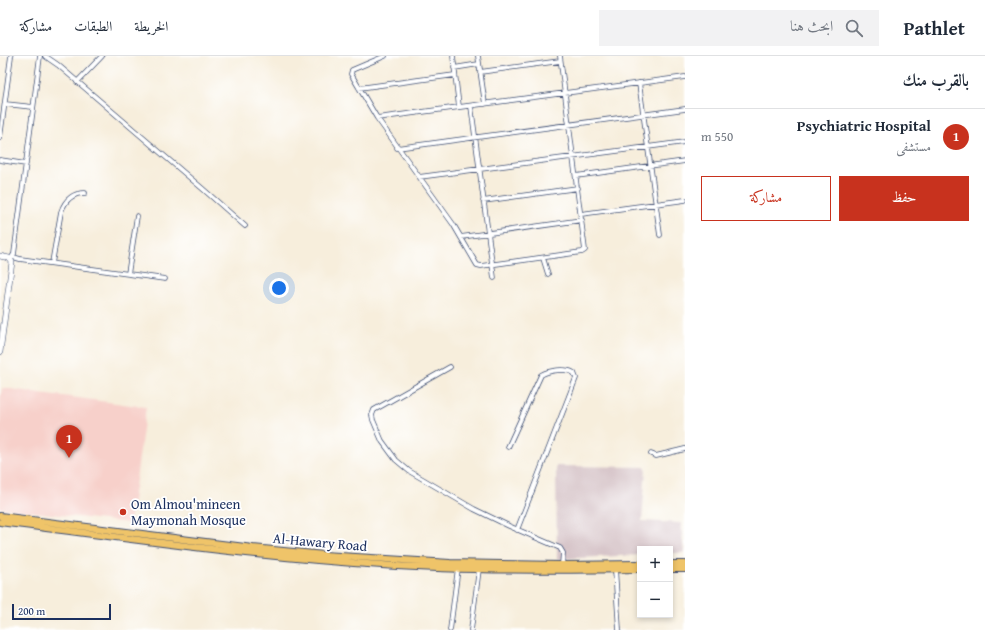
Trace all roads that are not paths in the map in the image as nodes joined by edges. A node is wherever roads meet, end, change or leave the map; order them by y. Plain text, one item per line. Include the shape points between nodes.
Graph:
1 (11, 56) edge
2 (40, 56) edge
3 (45, 56) edge
4 (94, 56) edge
5 (102, 56) edge
6 (385, 56) edge
7 (453, 56) edge
8 (478, 56) edge
9 (560, 58) edge
10 (99, 60) junction
11 (479, 64) junction
12 (454, 68) junction
13 (480, 72) junction
14 (455, 75) junction
15 (685, 77) edge
16 (77, 82) junction
17 (639, 83) junction
18 (359, 88) junction
19 (565, 93) junction
20 (5, 104) junction
21 (484, 104) junction
22 (471, 106) junction
23 (34, 107) junction
24 (459, 107) junction
25 (685, 109) edge
26 (643, 115) junction
27 (376, 118) junction
28 (569, 125) junction
29 (0, 138) edge
30 (475, 138) junction
31 (685, 142) edge
32 (648, 147) junction
33 (397, 148) junction
34 (573, 157) junction
35 (0, 160) edge
36 (685, 161) edge
37 (26, 164) junction
38 (650, 166) junction
39 (479, 169) junction
40 (576, 176) junction
41 (419, 177) junction
42 (578, 188) junction
43 (85, 193) dead end
44 (685, 200) edge
45 (483, 201) junction
46 (656, 204) junction
47 (581, 214) junction
48 (137, 216) dead end
49 (582, 220) junction
50 (245, 226) dead end
51 (488, 233) junction
52 (660, 235) dead end
53 (461, 237) junction
54 (0, 256) edge
55 (12, 258) junction
56 (543, 258) junction
57 (52, 263) junction
58 (492, 265) junction
59 (128, 274) junction
60 (548, 274) dead end
61 (494, 278) dead end
62 (165, 279) dead end
63 (0, 352) edge
64 (450, 367) dead end
65 (508, 448) dead end
66 (685, 449) edge
67 (651, 454) dead end
68 (0, 516) edge
69 (0, 522) edge
70 (517, 530) junction
71 (252, 551) junction
72 (637, 564) edge
73 (673, 564) edge
74 (685, 564) edge
75 (562, 565) junction
76 (458, 568) junction
77 (479, 569) junction
78 (615, 569) junction
79 (637, 569) edge
80 (673, 569) edge
81 (685, 569) edge
82 (450, 630) edge
83 (471, 630) edge
84 (619, 630) edge

1 - 20 street
2 - 23 street
3 - 16 street
4 - 10 street
5 - 10 street
6 - 18 street via 351,71
7 - 12 street
8 - 11 street
9 - 13 street
9 - 19 street
10 - 16 street
11 - 12 street
11 - 13 street
12 - 14 street
13 - 21 street
14 - 18 street
14 - 24 street
15 - 17 street
16 - 50 street
17 - 19 street
17 - 26 street
18 - 27 street
19 - 21 street
19 - 28 street
20 - 23 street
20 - 29 street
21 - 22 street
22 - 24 street
22 - 30 street
23 - 37 street
24 - 27 street
25 - 26 street
26 - 28 street
26 - 32 street
27 - 33 street
28 - 30 street
28 - 34 street
30 - 33 street
30 - 39 street
31 - 32 street
32 - 34 street
32 - 38 street
33 - 41 street
34 - 39 street
34 - 40 street
35 - 37 street
36 - 38 street
37 - 55 street
38 - 40 street
38 - 46 street
39 - 41 street
39 - 45 street
40 - 42 street
41 - 53 street
42 - 45 street
42 - 47 street
43 - 57 street via 74,194 64,205
44 - 46 street
45 - 51 street
46 - 47 street
46 - 52 street
47 - 49 street
48 - 59 street
49 - 51 street
49 - 56 street via 586,249 584,252
51 - 53 street
51 - 58 street
53 - 58 street via 478,266
54 - 55 street
55 - 57 street
55 - 63 street
56 - 58 street
56 - 60 street
57 - 59 street
58 - 61 street
59 - 62 street
64 - 70 street via 376,408 372,415 373,420 388,450 403,467 474,509
65 - 70 street via 541,375 553,370 574,373 576,378
66 - 67 street via 656,456
68 - 71 highway, Al-Hawary Road
69 - 71 highway, Al-Hawary Road
70 - 75 street via 560,548 563,553
71 - 75 highway, Al-Hawary Road via 388,560
71 - 76 highway, Al-Hawary Road via 380,565
72 - 75 highway, Al-Hawary Road
73 - 74 highway
76 - 77 highway, Al-Hawary Road
76 - 82 street
77 - 78 highway, Al-Hawary Road
77 - 83 street
78 - 79 highway, Al-Hawary Road
78 - 84 street
80 - 81 highway

